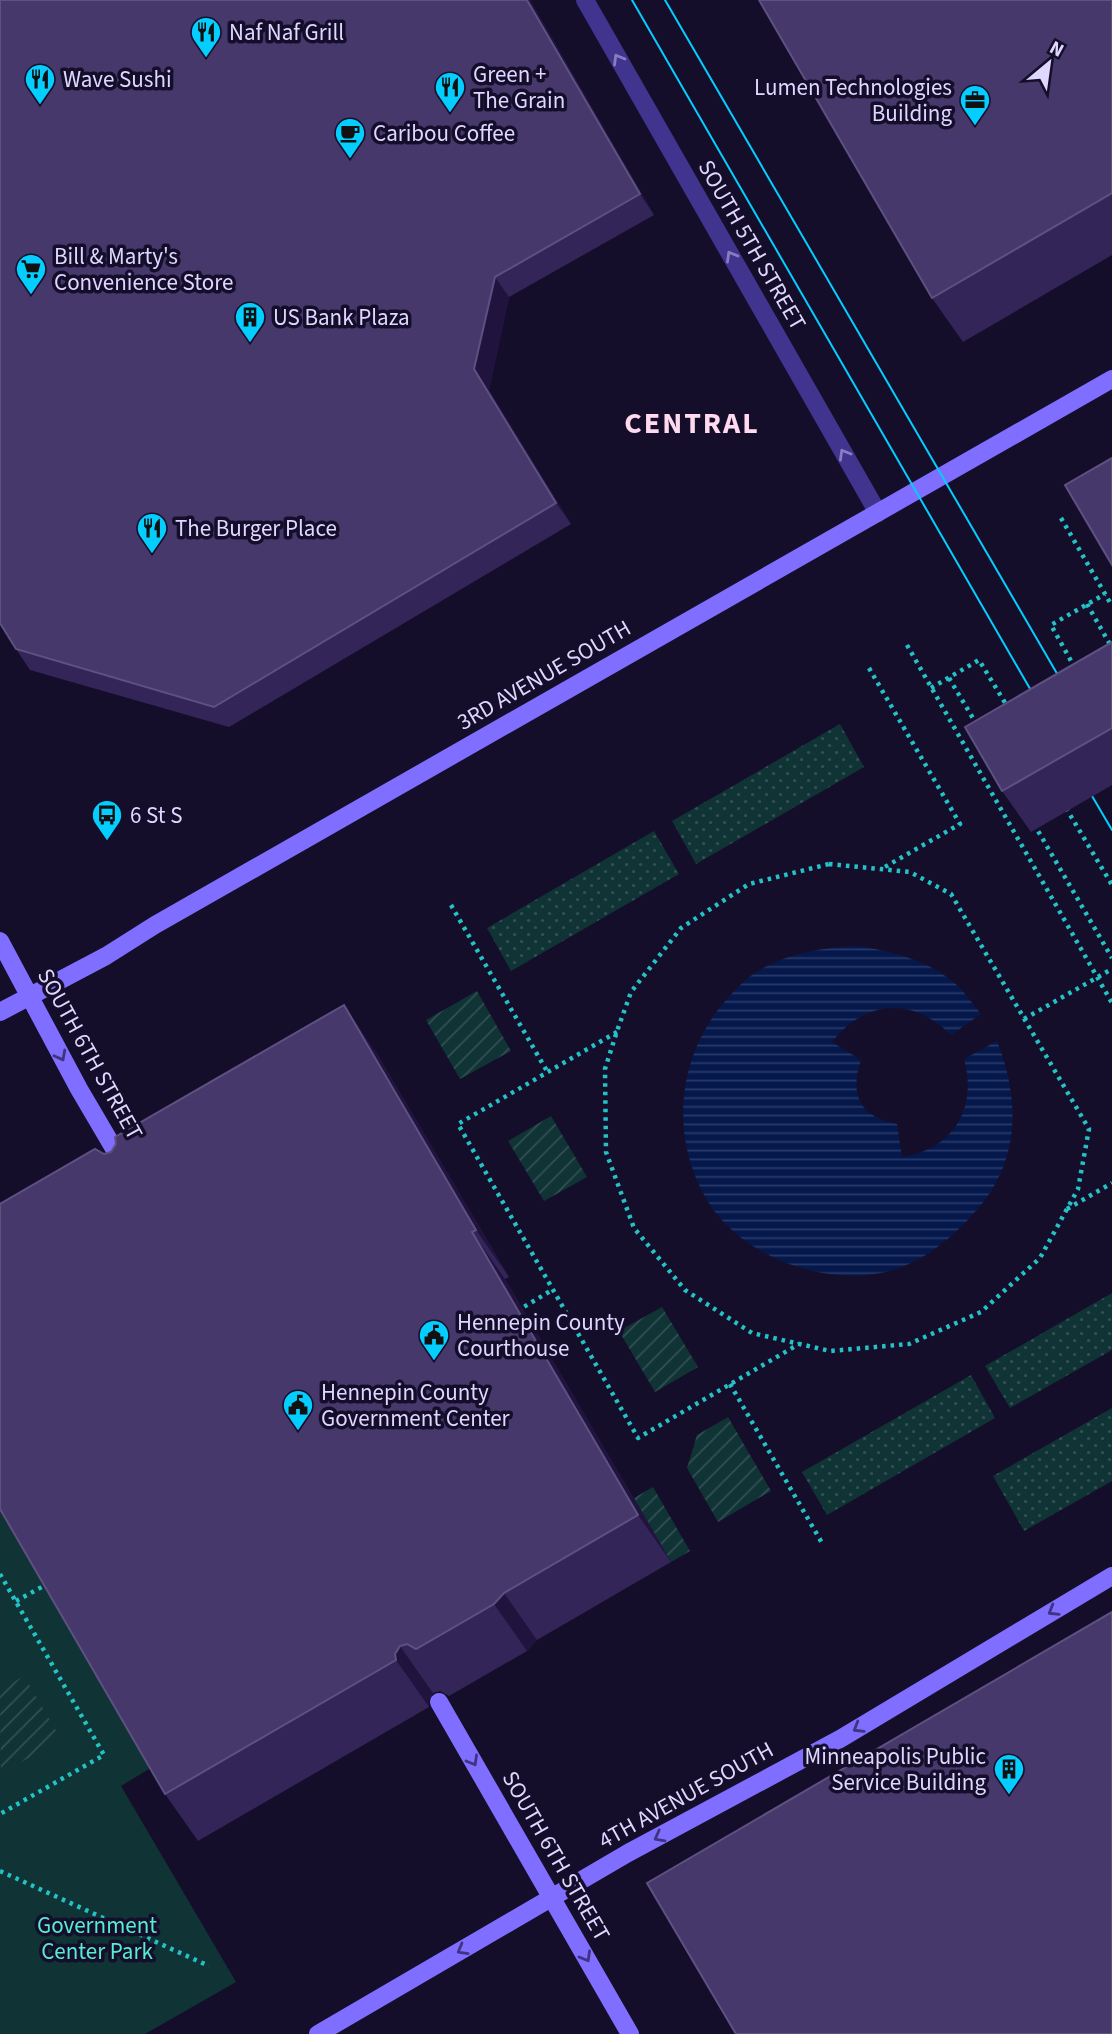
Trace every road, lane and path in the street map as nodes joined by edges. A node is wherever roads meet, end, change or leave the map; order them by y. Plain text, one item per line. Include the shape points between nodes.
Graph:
1 (585, 0) edge
2 (1112, 379) edge
3 (878, 513) junction
4 (1061, 518) dead end
5 (1105, 594) junction
6 (1087, 604) junction
7 (1112, 606) edge
8 (908, 645) dead end
9 (1112, 648) edge
10 (869, 668) dead end
11 (1078, 673) edge
12 (949, 678) junction
13 (932, 688) junction
14 (1007, 707) edge
15 (983, 736) edge
16 (1063, 802) edge
17 (1031, 818) edge
18 (882, 869) junction
19 (1112, 885) edge
20 (452, 905) dead end
21 (0, 941) edge
22 (1112, 958) edge
23 (1112, 969) edge
24 (1097, 977) junction
25 (29, 996) junction
26 (1112, 1003) edge
27 (0, 1012) edge
28 (1024, 1019) junction
29 (617, 1031) junction
30 (548, 1073) junction
31 (132, 1178) edge
32 (1112, 1183) edge
33 (1066, 1210) junction
34 (552, 1290) junction
35 (508, 1315) edge
36 (799, 1344) junction
37 (730, 1384) junction
38 (822, 1543) dead end
39 (0, 1574) edge
40 (1112, 1576) edge
41 (51, 1582) edge
42 (16, 1601) junction
43 (439, 1702) dead end
44 (0, 1814) edge
45 (0, 1871) edge
46 (552, 1898) junction
47 (209, 1966) dead end
48 (318, 2034) edge
49 (630, 2034) edge

3 -> 1 street, SOUTH 5TH STREET
2 - 3 main road, 3RD AVENUE SOUTH
3 - 25 main road, 3RD AVENUE SOUTH
4 - 5 path
5 - 6 path
5 - 7 path
6 - 9 path
6 - 11 path via 1051,625
8 - 13 path
10 - 18 path via 960,824
12 - 13 path
12 - 14 path via 979,660
12 - 15 path
13 - 24 path
16 - 19 path
17 - 22 path
18 - 28 path via 910,872 951,894
18 - 29 path via 829,864 749,884 681,928 631,992
20 - 30 path
21 - 25 main road, SOUTH 6TH STREET
23 - 24 path
24 - 26 path
24 - 28 path
25 - 27 main road, 3RD AVENUE SOUTH
25 -> 31 main road, SOUTH 6TH STREET
28 - 33 path via 1089,1129 1078,1189
29 - 30 path
29 - 36 path via 605,1069 606,1152 634,1228 685,1290 752,1332
30 - 34 path via 458,1124
32 - 33 path
33 - 36 path via 1040,1258 981,1312 909,1344 830,1351
34 - 35 path
34 - 37 path via 638,1438
36 - 37 path
37 - 38 path
39 - 42 path
40 -> 46 main road, 4TH AVENUE SOUTH via 840,1739
41 - 42 path
42 - 44 path via 104,1755
43 -> 46 main road, SOUTH 6TH STREET
45 - 47 path
46 -> 48 main road, 4TH AVENUE SOUTH
46 -> 49 main road, SOUTH 6TH STREET

